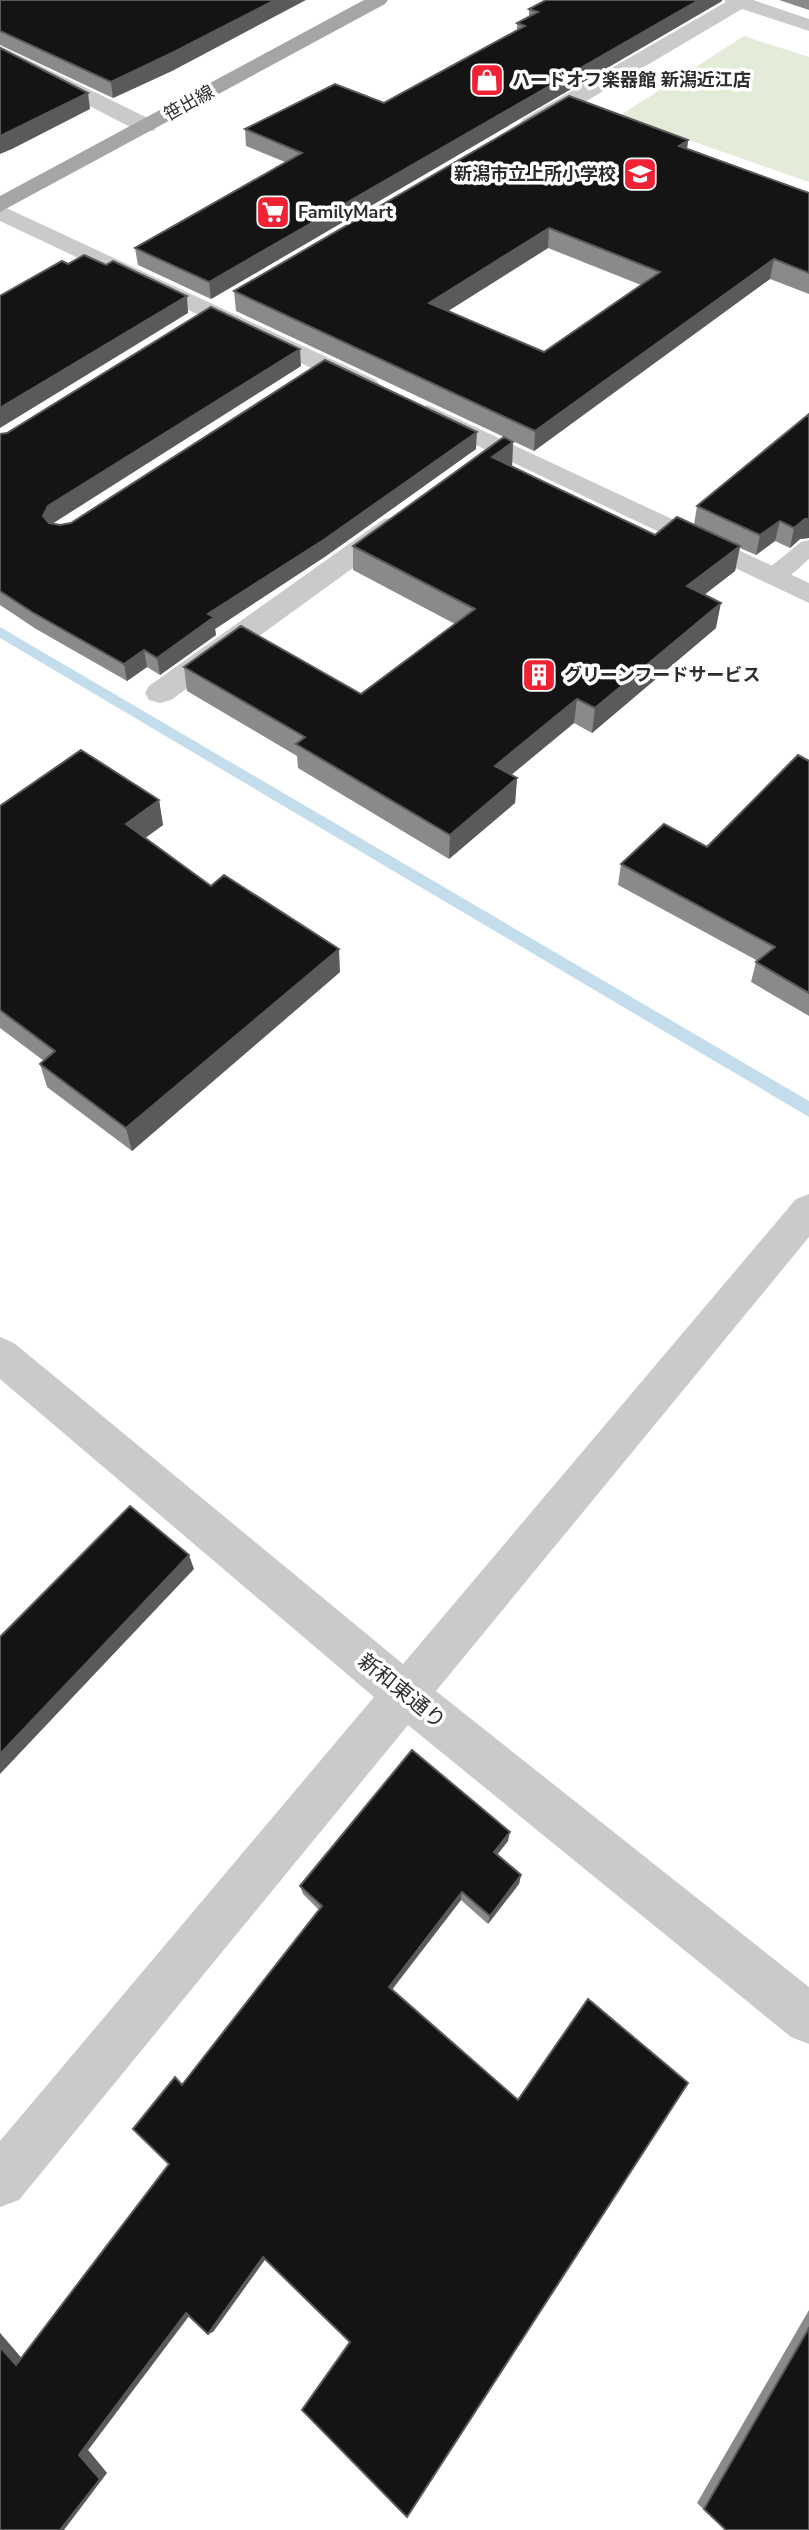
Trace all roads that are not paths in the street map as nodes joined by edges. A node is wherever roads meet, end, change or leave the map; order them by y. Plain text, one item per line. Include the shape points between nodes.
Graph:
1 (377, 0) edge
2 (739, 1) edge
3 (809, 24) edge
4 (0, 52) edge
5 (146, 126) junction
6 (512, 136) edge
7 (0, 205) edge
8 (0, 212) edge
9 (236, 298) dead end
10 (212, 312) junction
11 (188, 326) edge
12 (325, 365) junction
13 (302, 380) edge
14 (413, 511) edge
15 (809, 547) edge
16 (773, 577) junction
17 (809, 594) edge
18 (160, 693) dead end
19 (809, 1210) edge
20 (0, 1355) edge
21 (406, 1695) junction
22 (809, 2019) edge
23 (0, 2181) edge

1 - 5 main road, 笹出線
2 - 3 street
2 - 6 street
4 - 5 street
5 - 7 main road, 笹出線
8 - 10 street
9 - 10 street
10 - 11 street
10 - 12 street
12 - 13 street
12 - 16 street via 394,398 490,455
14 - 18 street
15 - 16 lane
16 - 17 street
19 - 21 street
20 - 21 street, 新和東通り
21 - 22 street, 新和東通り
21 - 23 street

